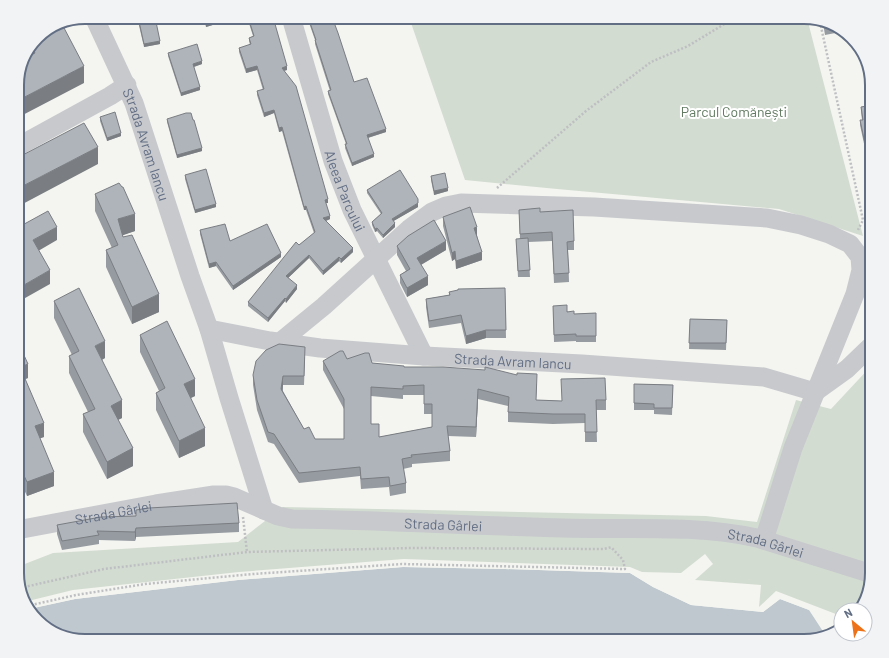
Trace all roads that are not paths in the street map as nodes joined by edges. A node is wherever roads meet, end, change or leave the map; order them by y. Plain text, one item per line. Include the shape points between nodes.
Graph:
1 (97, 24) edge
2 (293, 24) edge
3 (126, 85) junction
4 (24, 143) edge
5 (376, 258) junction
6 (209, 329) junction
7 (280, 342) junction
8 (865, 352) edge
9 (424, 356) junction
10 (815, 392) junction
11 (264, 510) junction
12 (24, 529) edge
13 (764, 540) junction
14 (865, 572) edge

1 - 3 street, Strada Avram Iancu
2 - 5 street, Aleea Parcului via 333,161 352,210
3 - 4 street
3 - 6 street, Strada Avram Iancu
5 - 7 street
5 - 9 street, Aleea Parcului
5 - 10 street via 432,212 461,203 594,207 767,218 802,225 850,244 860,257 861,270 855,294
6 - 7 street, Strada Avram Iancu
6 - 11 street, Strada Avram Iancu
7 - 9 street, Strada Avram Iancu via 320,348
8 - 10 street via 847,369
9 - 10 street, Strada Avram Iancu via 574,363 764,377
10 - 13 street via 793,448
11 - 12 street, Strada Gârlei via 240,499 214,495
11 - 13 street, Strada Gârlei via 292,519 694,530
13 - 14 street, Strada Gârlei

